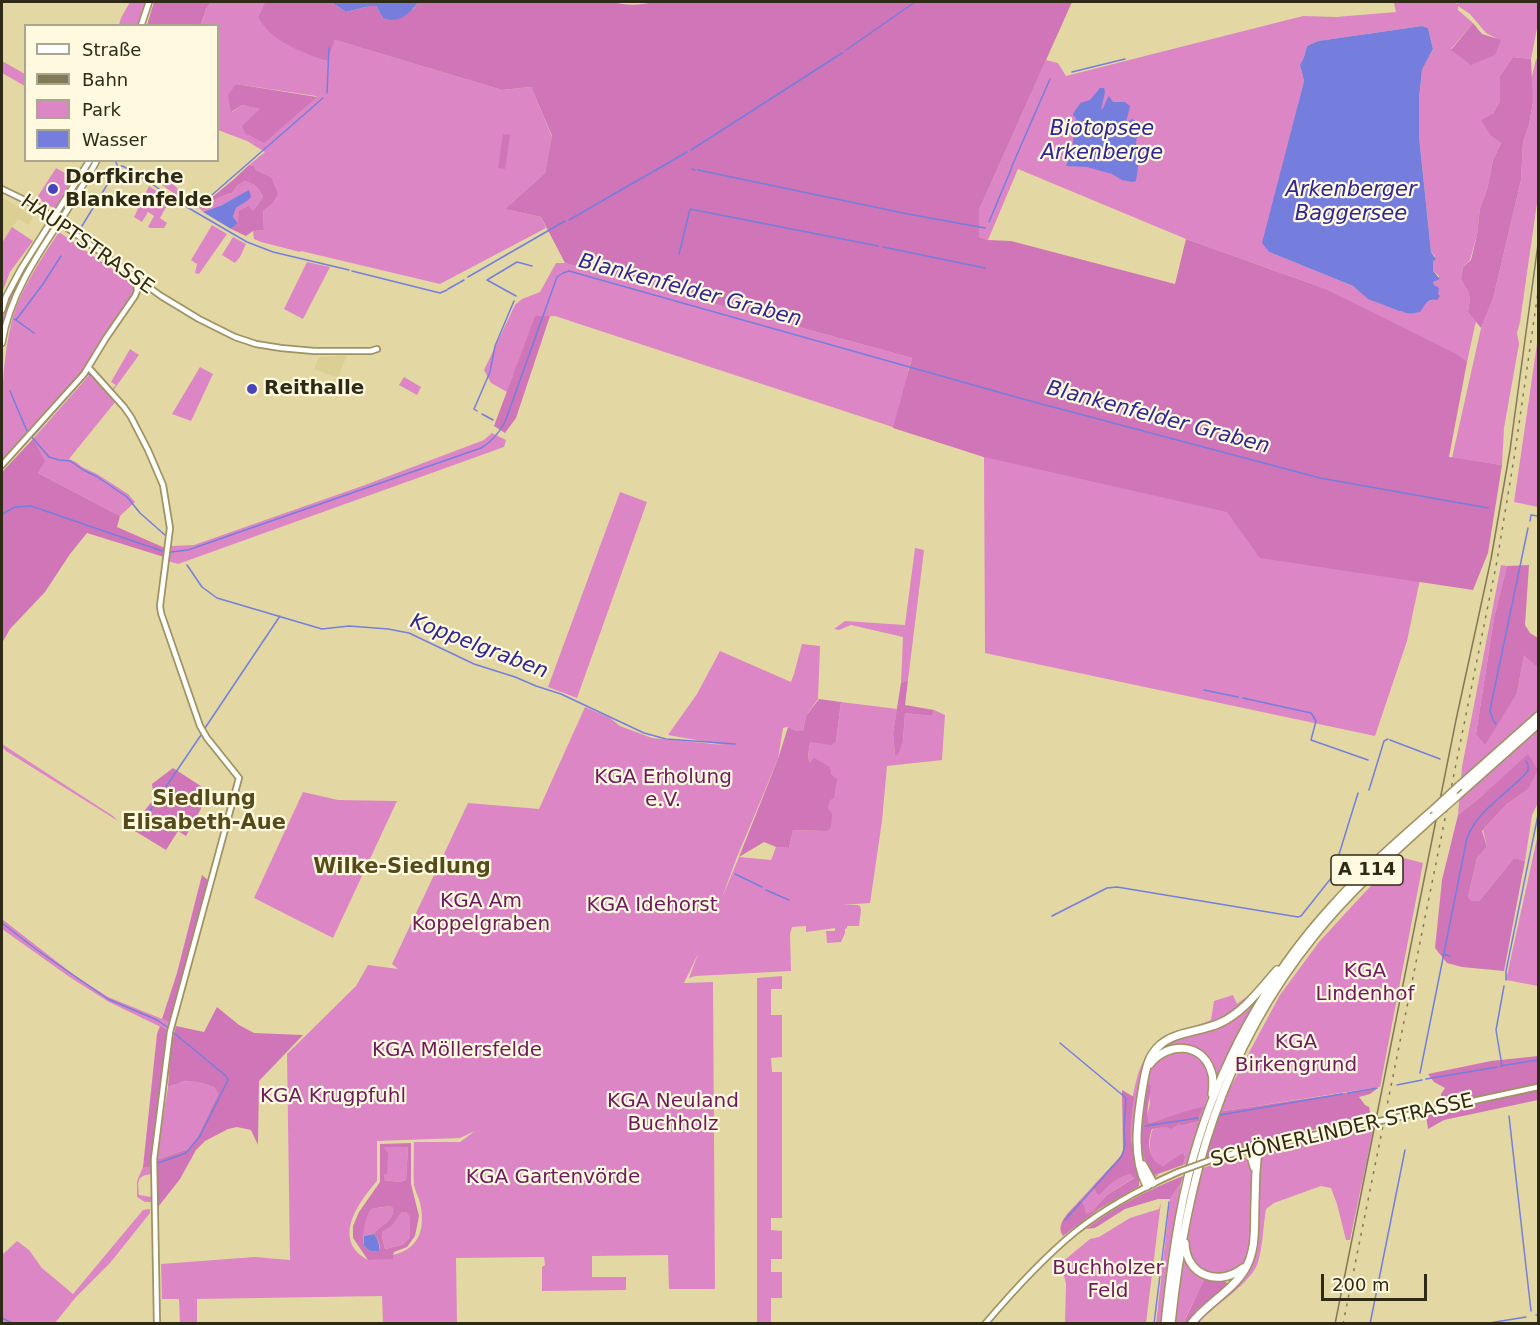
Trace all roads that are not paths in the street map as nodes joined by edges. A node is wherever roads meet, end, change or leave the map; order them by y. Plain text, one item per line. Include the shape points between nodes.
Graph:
1 (149, 2) edge
2 (142, 24) edge
3 (89, 162) edge
4 (96, 162) edge
5 (2, 189) edge
6 (54, 218) junction
7 (60, 222) junction
8 (136, 278) junction
9 (147, 287) junction
10 (137, 291) junction
11 (2, 310) edge
12 (2, 343) edge
13 (377, 349) dead end
14 (89, 368) junction
15 (2, 465) edge
16 (1539, 716) edge
17 (1539, 724) edge
18 (1306, 936) junction
19 (1145, 1076) junction
20 (1539, 1087) edge
21 (1211, 1103) junction
22 (1258, 1147) junction
23 (1249, 1149) junction
24 (1256, 1173) junction
25 (1150, 1185) junction
26 (1185, 1224) junction
27 (1249, 1262) junction
28 (157, 1323) edge
29 (985, 1323) edge
30 (1165, 1323) edge
31 (1171, 1323) edge
32 (1191, 1323) edge

1 - 2 main road
3 - 6 main road
4 - 7 main road
5 - 6 street, HAUPTSTRASSE
6 - 7 street, HAUPTSTRASSE
6 - 11 main road via 13,282
7 - 8 street, HAUPTSTRASSE
7 - 12 main road via 17,292
8 - 9 street, HAUPTSTRASSE
8 - 10 street
9 - 10 street
9 - 13 street, HAUPTSTRASSE via 220,330 256,344 315,351
10 - 14 street
14 - 15 street
14 - 28 street via 135,423 163,485 170,528 161,614 200,726 239,778 170,1032 154,1159
16 - 18 highway, A 114, bridge via 1359,877
17 - 26 highway, A 114, bridge via 1363,882 1313,936 1257,1019 1235,1063 1201,1154
18 - 19 highway via 1238,1012 1220,1024 1180,1035 1159,1046 1147,1064
18 - 21 highway, A 114 via 1259,1004
19 - 21 highway via 1154,1060 1166,1051 1175,1048 1196,1052 1212,1071
19 - 25 highway via 1137,1133 1143,1178
20 - 22 street, SCHÖNERLINDER STRASSE, bridge
21 - 30 highway, A 114 via 1192,1159 1180,1215
22 - 23 street, SCHÖNERLINDER STRASSE
22 - 24 highway
23 - 24 highway
23 - 25 street, SCHÖNERLINDER STRASSE, bridge
24 - 27 highway via 1254,1239
25 - 29 street, SCHÖNERLINDER STRASSE via 1070,1236
26 - 27 highway via 1187,1255 1204,1274 1226,1277
26 - 31 highway, A 114
27 - 32 highway via 1238,1279

